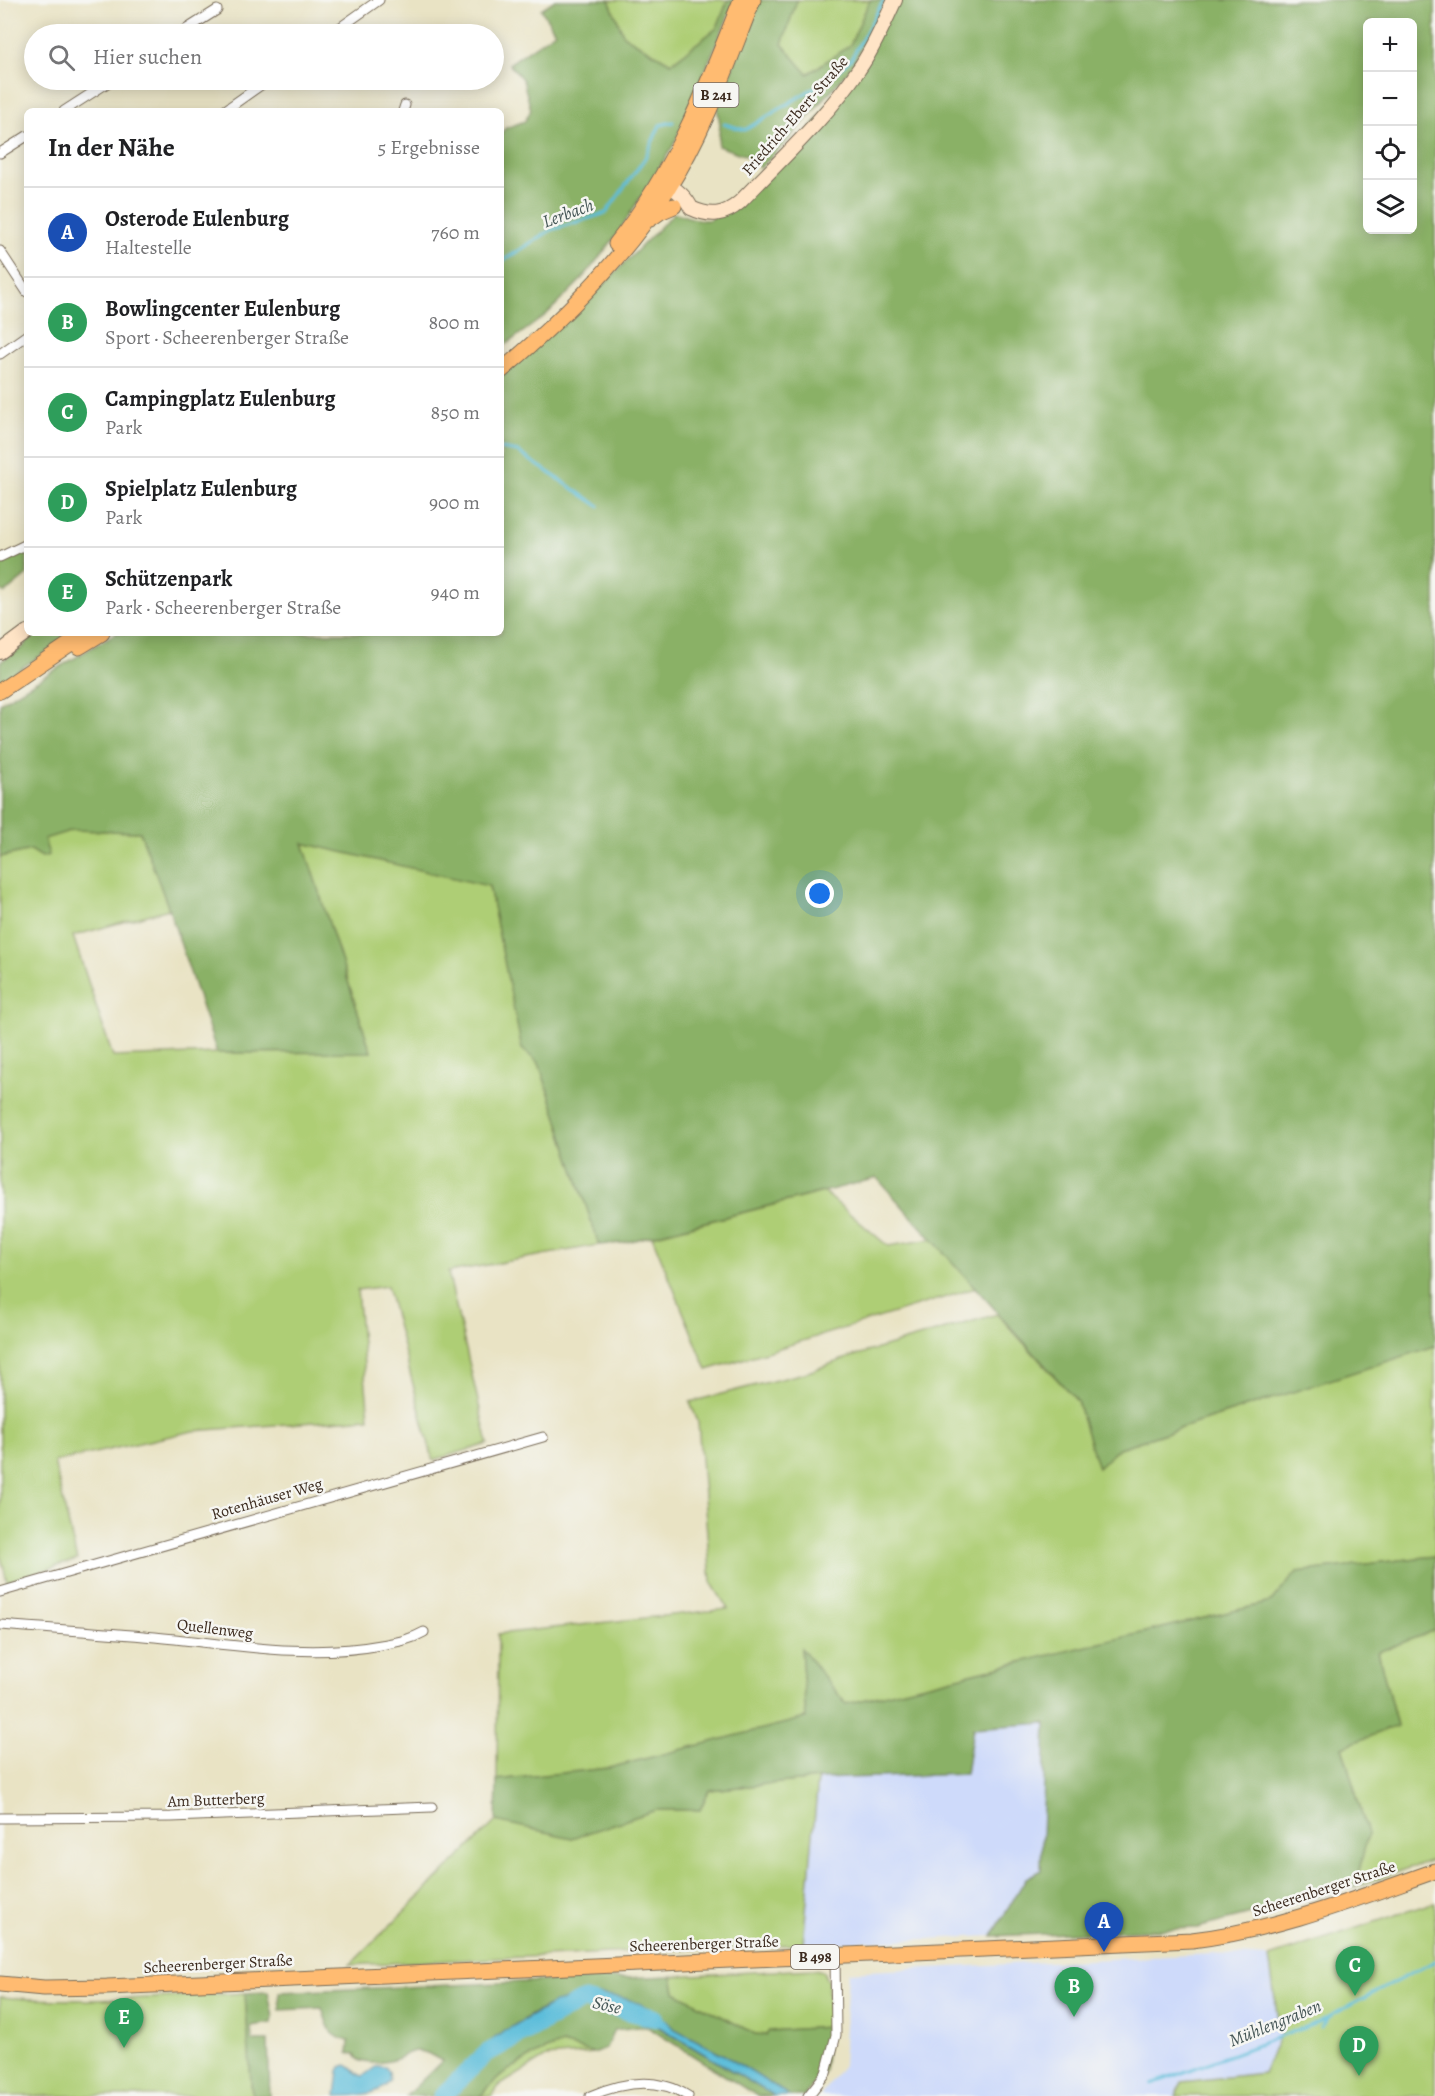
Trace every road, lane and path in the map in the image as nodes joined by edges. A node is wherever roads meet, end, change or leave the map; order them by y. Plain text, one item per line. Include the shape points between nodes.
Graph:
1 (741, 0) edge
2 (753, 0) edge
3 (895, 0) edge
4 (374, 1) edge
5 (217, 10) dead end
6 (195, 24) edge
7 (344, 24) edge
8 (97, 90) edge
9 (254, 90) edge
10 (69, 108) edge
11 (228, 108) edge
12 (24, 138) edge
13 (0, 153) edge
14 (664, 192) junction
15 (691, 208) junction
16 (0, 251) edge
17 (24, 287) edge
18 (24, 337) edge
19 (0, 354) edge
20 (504, 356) edge
21 (504, 368) edge
22 (24, 545) edge
23 (0, 557) edge
24 (24, 634) edge
25 (83, 636) edge
26 (97, 636) edge
27 (0, 652) edge
28 (23, 676) junction
29 (0, 690) edge
30 (543, 1437) dead end
31 (0, 1592) edge
32 (0, 1625) edge
33 (424, 1632) dead end
34 (432, 1807) dead end
35 (0, 1818) edge
36 (1435, 1871) edge
37 (835, 1961) junction
38 (0, 1984) edge
39 (809, 2095) edge
40 (590, 2096) edge
41 (688, 2096) edge

1 - 14 main road, B 241
2 - 14 main road, B 241 via 709,111
3 - 15 street, Friedrich-Ebert-Straße via 852,78 740,202 719,214
4 - 7 street
5 - 6 street
8 - 10 street
9 - 11 street
12 - 13 street
14 - 15 street via 688,202
14 - 15 street, Friedrich-Ebert-Straße via 682,209
14 - 20 main road, B 241 via 587,280
14 - 21 main road, B 241 via 643,225 593,285
16 - 17 street
18 - 19 street
22 - 23 street
24 - 27 street
25 - 28 main road
26 - 28 main road
28 - 29 main road
30 - 31 street, Rotenhäuser Weg
32 - 33 street, Quellenweg via 292,1650 353,1650 411,1640
34 - 35 street, Am Butterberg via 171,1817
36 - 37 main road, Scheerenberger Straße / B 498 via 1299,1918 1226,1936
37 - 38 main road, Scheerenberger Straße / B 498 via 107,1987
37 - 39 street via 836,2035 826,2073
40 - 41 street via 619,2086 656,2083

